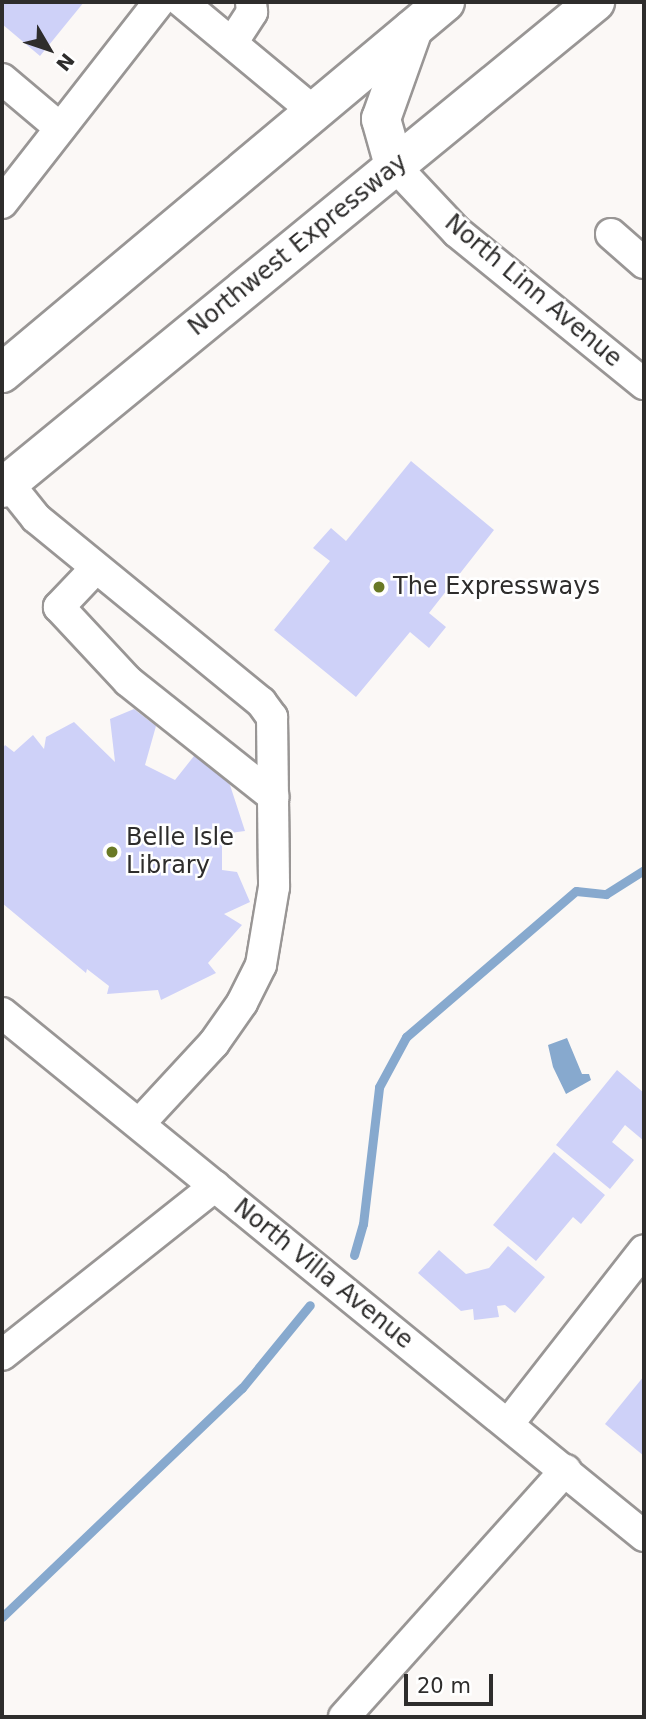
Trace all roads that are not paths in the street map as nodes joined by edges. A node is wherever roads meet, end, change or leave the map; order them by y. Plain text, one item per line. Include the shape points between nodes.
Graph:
1 (159, 2) edge
2 (182, 2) edge
3 (251, 2) edge
4 (445, 2) edge
5 (595, 2) edge
6 (414, 27) junction
7 (232, 43) junction
8 (2, 79) edge
9 (312, 110) junction
10 (60, 128) junction
11 (394, 165) junction
12 (2, 203) edge
13 (611, 234) dead end
14 (644, 263) edge
15 (2, 373) edge
16 (644, 384) edge
17 (5, 486) edge
18 (96, 568) junction
19 (274, 797) junction
20 (2, 1013) edge
21 (140, 1123) junction
22 (215, 1186) junction
23 (644, 1250) edge
24 (2, 1355) edge
25 (509, 1423) junction
26 (566, 1470) junction
27 (644, 1536) edge
28 (344, 1717) edge

1 - 10 street
2 - 7 street
3 - 7 street via 252,12
4 - 6 highway
5 - 11 highway, Northwest Expressway
6 - 9 highway
6 - 11 highway via 382,119
7 - 9 street
8 - 10 street
9 - 15 highway
10 - 12 street
11 - 16 street, North Linn Avenue via 457,232
11 - 17 highway, Northwest Expressway
13 - 14 street
17 - 18 street
18 - 19 street via 268,709 274,732
18 - 19 street via 59,607 128,681
19 - 21 street via 274,887 261,965 214,1043
20 - 21 street, North Villa Avenue
21 - 22 street, North Villa Avenue
22 - 24 street
22 - 25 street, North Villa Avenue
23 - 25 street
25 - 26 street, North Villa Avenue
26 - 27 street, North Villa Avenue
26 - 28 street

